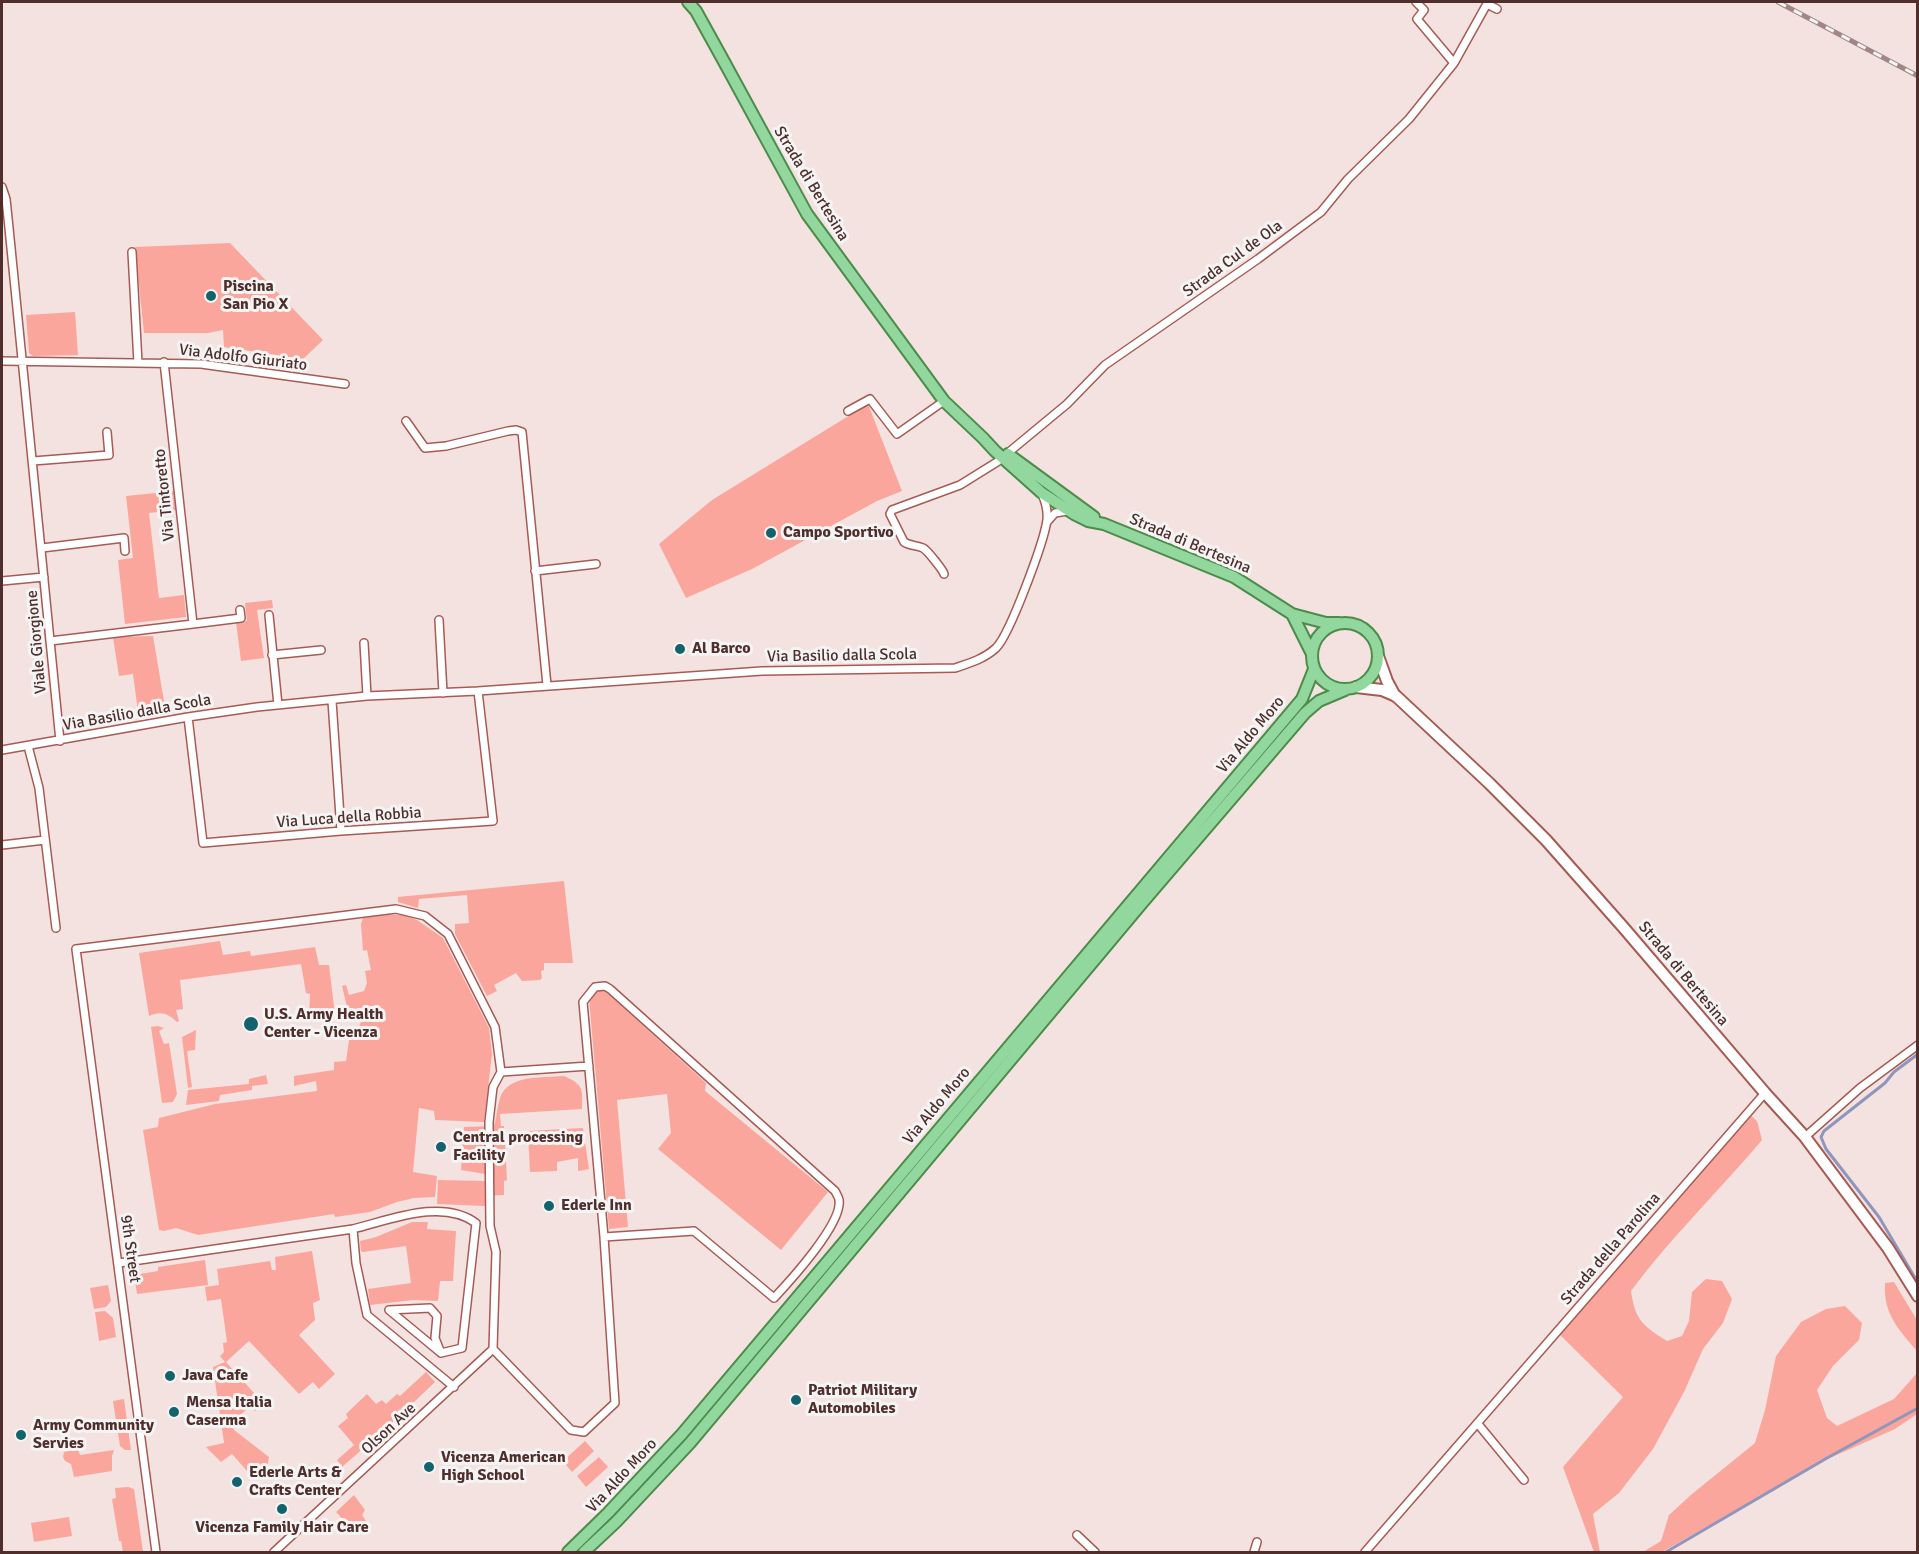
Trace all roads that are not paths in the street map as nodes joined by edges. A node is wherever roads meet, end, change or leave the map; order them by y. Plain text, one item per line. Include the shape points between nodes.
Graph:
1 (688, 2) edge
2 (1416, 2) edge
3 (1487, 3) edge
4 (1497, 9) dead end
5 (1454, 63) junction
6 (2, 187) edge
7 (132, 252) dead end
8 (2, 361) edge
9 (22, 362) junction
10 (164, 362) junction
11 (138, 363) junction
12 (345, 384) dead end
13 (944, 401) junction
14 (848, 411) dead end
15 (406, 421) dead end
16 (107, 432) dead end
17 (1005, 456) junction
18 (33, 462) junction
19 (1051, 504) junction
20 (1083, 510) junction
21 (1068, 511) junction
22 (1047, 522) junction
23 (1104, 524) junction
24 (42, 548) junction
25 (125, 552) dead end
26 (596, 564) dead end
27 (535, 571) junction
28 (944, 574) dead end
29 (44, 577) junction
30 (2, 581) edge
31 (240, 610) dead end
32 (1292, 614) junction
33 (268, 615) dead end
34 (439, 620) dead end
35 (1339, 623) junction
36 (193, 624) junction
37 (50, 641) junction
38 (364, 643) dead end
39 (321, 650) dead end
40 (1311, 652) junction
41 (272, 655) junction
42 (1378, 656) junction
43 (1314, 669) junction
44 (547, 685) junction
45 (1356, 687) junction
46 (1344, 690) junction
47 (478, 691) junction
48 (443, 693) junction
49 (367, 696) junction
50 (1396, 696) junction
51 (332, 700) junction
52 (278, 705) junction
53 (188, 717) junction
54 (60, 741) junction
55 (28, 746) junction
56 (2, 750) edge
57 (341, 831) junction
58 (45, 840) junction
59 (2, 845) edge
60 (56, 928) dead end
61 (1917, 1045) edge
62 (589, 1066) junction
63 (501, 1072) junction
64 (1765, 1093) junction
65 (1805, 1137) junction
66 (476, 1222) junction
67 (490, 1226) junction
68 (353, 1229) junction
69 (604, 1237) junction
70 (119, 1263) junction
71 (1917, 1296) edge
72 (494, 1349) junction
73 (441, 1353) junction
74 (454, 1387) junction
75 (1478, 1424) junction
76 (1524, 1480) dead end
77 (1077, 1534) dead end
78 (1257, 1542) dead end
79 (156, 1552) edge
80 (274, 1552) edge
81 (568, 1552) edge
82 (584, 1552) edge
83 (1095, 1552) edge
84 (1254, 1552) edge
85 (1365, 1552) edge

1 - 13 main road, Strada di Bertesina via 807,214
2 - 5 street via 1424,10 1417,19
3 - 4 street, Strada Cul de Ola
3 - 5 street, Strada Cul de Ola
5 - 17 street, Strada Cul de Ola via 1409,118 1321,212 1105,365 1067,404
6 - 9 street, Viale Giorgione
7 - 11 street
8 - 9 street, Via Adolfo Giuriato
9 - 11 street, Via Adolfo Giuriato
9 - 18 street, Viale Giorgione
10 - 11 street, Via Adolfo Giuriato
10 - 12 street, Via Adolfo Giuriato
10 - 36 street, Via Tintoretto
13 - 14 street via 897,434 870,399
13 - 17 main road, Strada di Bertesina
15 - 27 street via 425,448 508,431 522,432
16 - 18 street via 109,454
17 - 19 main road, Strada di Bertesina
17 - 20 main road, Strada di Bertesina
17 - 28 street via 974,478 892,510 890,514 904,542 923,548
18 - 24 street, Viale Giorgione
19 - 20 street via 1060,500
19 - 21 main road, Strada di Bertesina
19 - 22 street, Via Basilio dalla Scola
20 - 23 main road, Strada di Bertesina
21 - 22 street via 1055,513
21 - 23 main road, Strada di Bertesina
22 - 44 street, Via Basilio dalla Scola via 1008,630 996,648 978,661 955,668 762,671
23 - 32 main road, Strada di Bertesina via 1234,577
24 - 25 street via 124,538
24 - 29 street, Viale Giorgione
26 - 27 street
27 - 44 street
29 - 30 street, Viale Giorgione
29 - 37 street, Viale Giorgione
31 - 36 street via 241,618
32 - 35 main road, Strada di Bertesina
32 - 40 main road
33 - 41 street
34 - 48 street
35 - 40 main road via 1320,633
35 - 42 main road, Strada di Bertesina via 1352,623 1369,633
36 - 37 street
37 - 54 street, Viale Giorgione
38 - 49 street
39 - 41 street
40 - 43 main road
41 - 52 street
42 - 45 main road via 1370,678
42 - 50 street, Strada di Bertesina
43 - 46 main road via 1323,682
43 - 81 main road, Via Aldo Moro via 1302,699 682,1434
44 - 47 street, Via Basilio dalla Scola
45 - 46 main road, Strada di Bertesina
45 - 50 street, Strada di Bertesina
46 - 82 main road, Via Aldo Moro via 1318,701 1305,713 690,1443
47 - 48 street, Via Basilio dalla Scola
47 - 57 street, Via Luca della Robbia via 493,821
48 - 49 street, Via Basilio dalla Scola
49 - 51 street, Via Basilio dalla Scola
50 - 64 street, Strada di Bertesina via 1546,840
51 - 52 street, Via Basilio dalla Scola
51 - 57 street
52 - 53 street, Via Basilio dalla Scola
53 - 54 street, Via Basilio dalla Scola
53 - 57 street, Via Luca della Robbia via 203,843
54 - 55 street, Via Basilio dalla Scola
55 - 56 street, Via Basilio dalla Scola
55 - 58 street via 39,788
58 - 59 street
58 - 60 street
61 - 65 street
62 - 63 street
62 - 69 street
62 - 69 street via 583,1002 595,987 605,986 835,1191 839,1199 830,1228 796,1276 774,1298 694,1231
63 - 67 street via 494,1087 489,1122
63 - 70 street, 9th Street via 495,1028 448,934 426,916 396,909 76,949
64 - 65 street, Strada di Bertesina
64 - 75 street, Strada della Parolina
65 - 71 street, Strada di Bertesina via 1888,1248
66 - 67 street
66 - 68 street via 458,1214 431,1210
66 - 73 street via 462,1348
67 - 72 street via 496,1252
68 - 70 street
68 - 74 street via 366,1315
69 - 72 street via 615,1403 584,1432 571,1430
70 - 79 street, 9th Street
72 - 74 street, Olson Ave
73 - 73 street via 435,1338 437,1316 430,1308 389,1310
74 - 80 street, Olson Ave
75 - 76 street
75 - 85 street, Strada della Parolina
77 - 83 street
78 - 84 street

